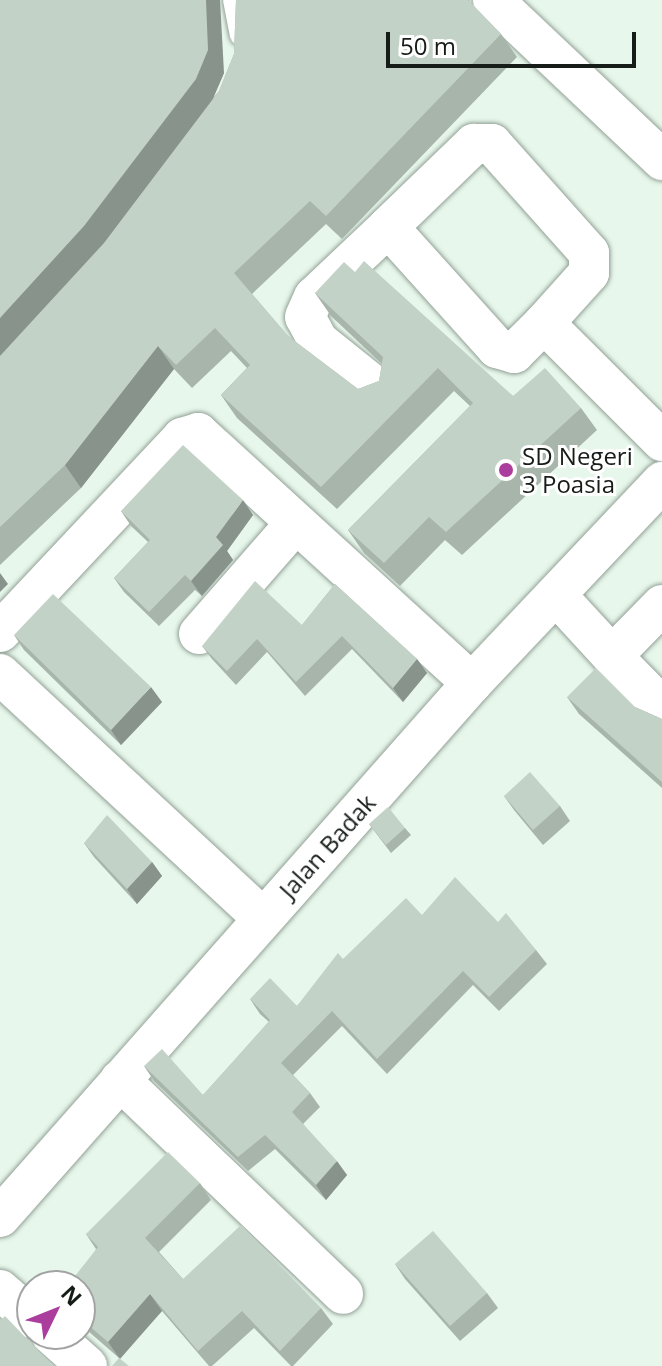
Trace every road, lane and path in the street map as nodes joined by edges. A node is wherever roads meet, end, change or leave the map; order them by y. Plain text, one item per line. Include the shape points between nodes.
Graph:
1 (233, 0) edge
2 (493, 0) edge
3 (238, 63) edge
4 (662, 160) edge
5 (388, 227) junction
6 (544, 323) junction
7 (378, 389) edge
8 (662, 441) edge
9 (662, 482) edge
10 (296, 523) junction
11 (556, 595) junction
12 (662, 605) edge
13 (0, 632) edge
14 (199, 634) dead end
15 (612, 656) junction
16 (0, 674) edge
17 (472, 683) junction
18 (662, 707) edge
19 (263, 918) junction
20 (120, 1080) junction
21 (0, 1217) edge
22 (0, 1290) edge
23 (343, 1294) dead end
24 (16, 1304) edge
25 (69, 1350) edge
26 (87, 1366) edge

1 - 3 lane
2 - 4 street
5 - 6 street via 502,351 518,351
5 - 6 street via 474,144 492,144 589,253 589,273
5 - 7 street via 314,297 305,317 318,341
6 - 8 street
9 - 11 street, Jalan Badak
10 - 13 street via 214,445 190,434
10 - 14 street
10 - 17 street
11 - 15 street
11 - 17 street, Jalan Badak
12 - 15 street
15 - 18 street
16 - 19 street
17 - 19 street, Jalan Badak
19 - 20 street, Jalan Badak
20 - 21 street, Jalan Badak
20 - 23 street
22 - 24 street
25 - 26 street

